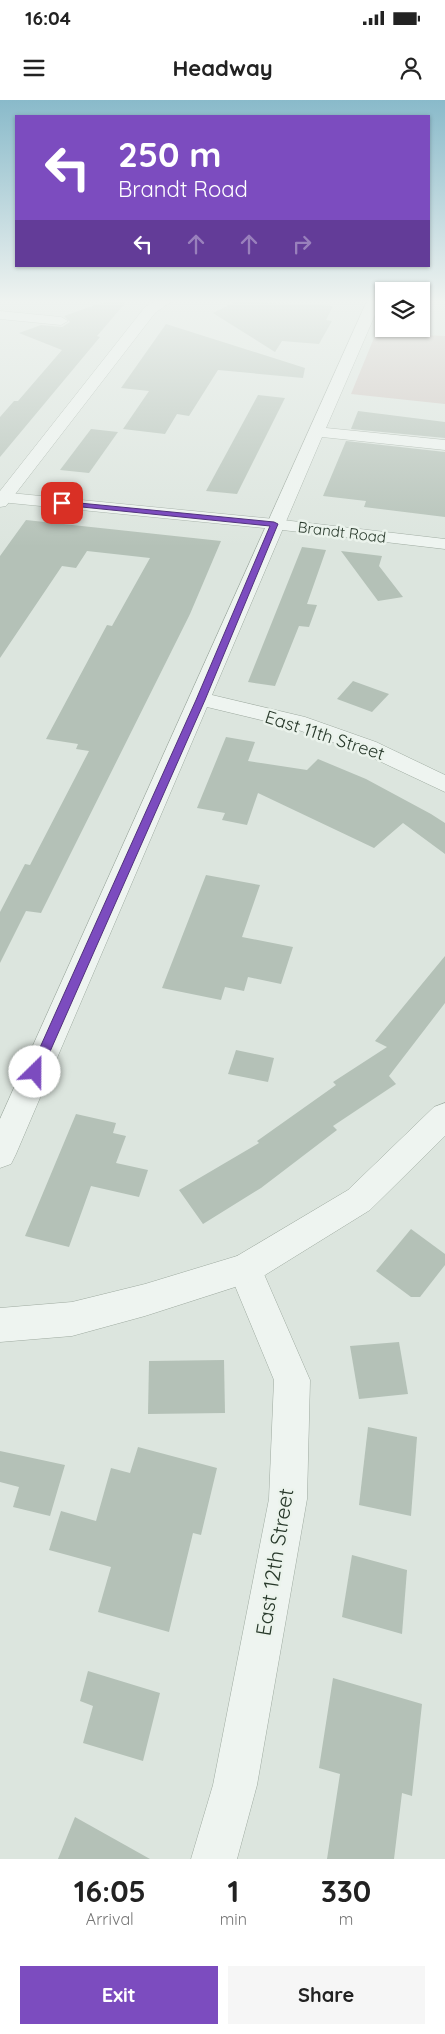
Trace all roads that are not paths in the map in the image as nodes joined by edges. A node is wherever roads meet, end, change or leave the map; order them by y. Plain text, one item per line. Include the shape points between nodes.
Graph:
1 (92, 383) edge
2 (338, 383) edge
3 (317, 432) junction
4 (445, 445) edge
5 (1, 498) edge
6 (274, 524) junction
7 (445, 544) edge
8 (200, 700) junction
9 (445, 784) edge
10 (445, 1116) edge
11 (0, 1154) edge
12 (245, 1269) junction
13 (0, 1325) edge
14 (214, 1859) edge

1 - 5 street
2 - 3 street
3 - 4 street
3 - 6 street
5 - 6 street, Brandt Road
6 - 7 street, Brandt Road
6 - 8 street
8 - 9 street, East 11th Street via 297,722 368,746
8 - 11 street
10 - 12 street via 359,1200
12 - 13 street via 72,1319
12 - 14 street, East 12th Street via 292,1380 288,1499 235,1785

